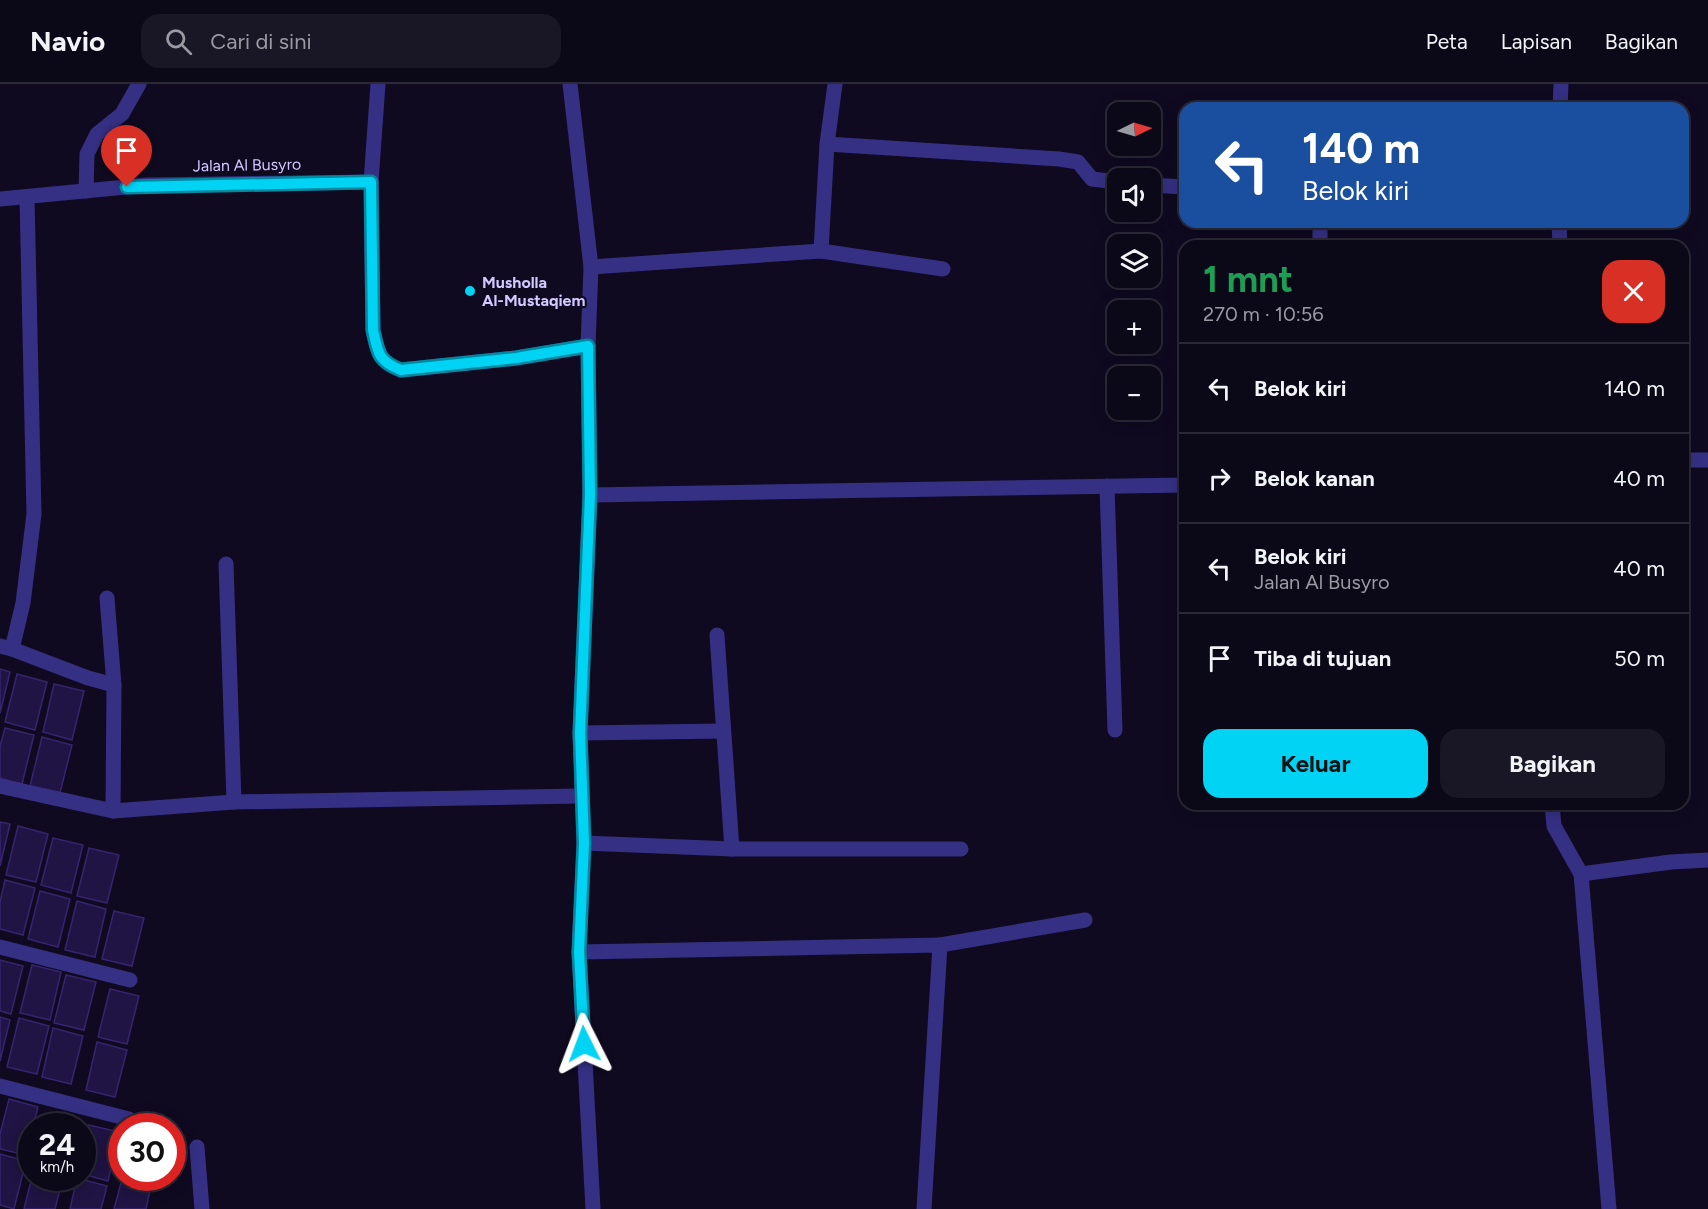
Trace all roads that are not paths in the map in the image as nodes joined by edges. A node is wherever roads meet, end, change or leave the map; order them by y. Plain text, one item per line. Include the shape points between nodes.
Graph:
1 (139, 84) edge
2 (378, 84) edge
3 (570, 84) edge
4 (835, 84) edge
5 (1561, 84) edge
6 (1560, 102) edge
7 (827, 144) junction
8 (1107, 181) edge
9 (371, 182) junction
10 (1161, 185) edge
11 (1179, 186) edge
12 (86, 191) junction
13 (27, 197) junction
14 (0, 199) edge
15 (821, 252) junction
16 (591, 267) junction
17 (943, 269) dead end
18 (588, 346) junction
19 (1689, 460) edge
20 (1708, 460) edge
21 (1179, 485) edge
22 (1107, 486) junction
23 (590, 495) junction
24 (226, 564) dead end
25 (107, 598) dead end
26 (717, 635) dead end
27 (6, 647) edge
28 (114, 685) junction
29 (1115, 730) dead end
30 (723, 731) junction
31 (580, 733) junction
32 (0, 786) edge
33 (580, 796) junction
34 (234, 802) junction
35 (1553, 810) edge
36 (113, 811) junction
37 (584, 843) junction
38 (732, 849) junction
39 (961, 849) dead end
40 (1708, 860) edge
41 (1581, 874) junction
42 (1085, 920) dead end
43 (940, 945) junction
44 (0, 947) edge
45 (579, 952) junction
46 (130, 980) dead end
47 (0, 1086) edge
48 (108, 1114) edge
49 (197, 1147) dead end
50 (202, 1209) edge
51 (593, 1209) edge
52 (924, 1209) edge
53 (1609, 1209) edge

1 - 12 street via 122,114 97,135 87,154
2 - 9 street
3 - 16 street
4 - 7 street
5 - 6 street
7 - 8 street via 1059,159 1078,162 1092,179
7 - 15 street
9 - 12 street, Jalan Al Busyro via 147,184
9 - 18 street via 373,330 377,351 385,364 401,370
10 - 11 street
12 - 13 street, Jalan Al Busyro
13 - 14 street, Jalan Al Busyro
13 - 27 street via 34,514 21,614
15 - 16 street
15 - 17 street
16 - 18 street
18 - 23 street
19 - 20 street
21 - 22 street
22 - 23 street
22 - 29 street
23 - 31 street
24 - 34 street
25 - 28 street
26 - 30 street
27 - 28 street
28 - 36 street
30 - 31 street
30 - 38 street
31 - 33 street
32 - 36 street
33 - 34 street
33 - 37 street
34 - 36 street
35 - 41 street via 1554,826
37 - 38 street
37 - 45 street
38 - 39 street
40 - 41 street
41 - 53 street
42 - 43 street
43 - 45 street
43 - 52 street
44 - 46 street
45 - 51 street
47 - 48 street
49 - 50 street

